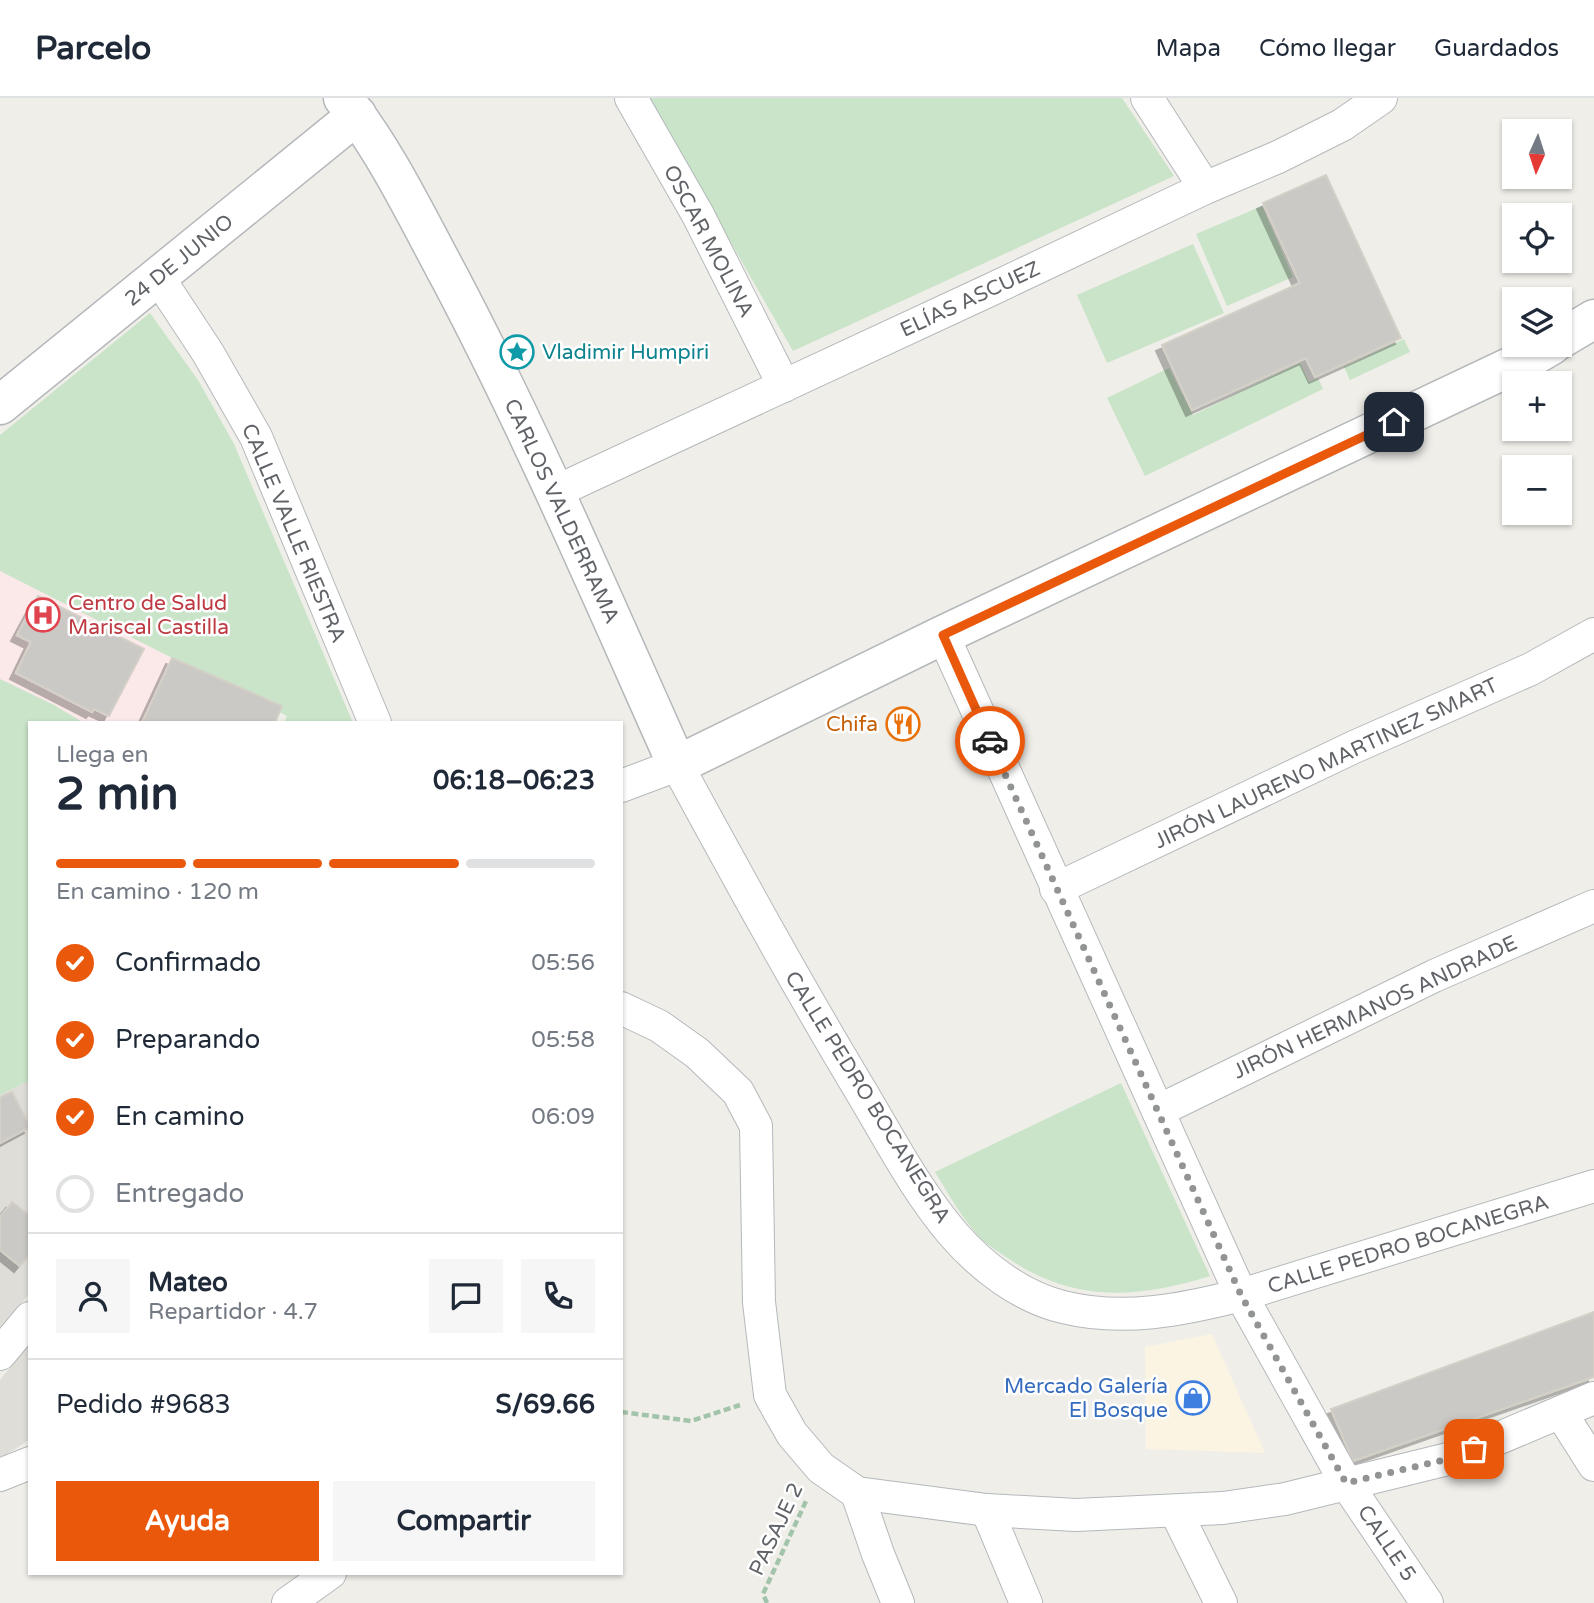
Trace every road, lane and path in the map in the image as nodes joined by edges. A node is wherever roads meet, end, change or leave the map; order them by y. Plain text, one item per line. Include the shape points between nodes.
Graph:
1 (631, 98) edge
2 (1147, 98) edge
3 (1381, 98) edge
4 (350, 107) edge
5 (1205, 188) junction
6 (158, 277) junction
7 (1594, 319) edge
8 (1572, 332) edge
9 (1530, 357) edge
10 (783, 386) junction
11 (0, 405) edge
12 (555, 492) junction
13 (1594, 634) edge
14 (943, 635) junction
15 (374, 721) edge
16 (677, 765) junction
17 (623, 785) edge
18 (1056, 889) junction
19 (1594, 906) edge
20 (623, 1009) edge
21 (1158, 1111) junction
22 (1594, 1186) edge
23 (1241, 1295) junction
24 (28, 1320) edge
25 (0, 1354) edge
26 (770, 1395) junction
27 (1594, 1398) edge
28 (623, 1412) edge
29 (1561, 1413) junction
30 (28, 1464) edge
31 (1594, 1465) edge
32 (821, 1468) junction
33 (0, 1475) edge
34 (1346, 1483) junction
35 (857, 1493) junction
36 (986, 1510) junction
37 (1176, 1512) junction
38 (327, 1575) edge
39 (288, 1603) edge
40 (767, 1603) edge
41 (898, 1603) edge
42 (1026, 1603) edge
43 (1221, 1603) edge
44 (1427, 1603) edge

1 - 10 street, OSCAR MOLINA via 698,215
2 - 5 street
3 - 5 street, ELÍAS ASCUEZ via 1342,125
4 - 6 street, 24 DE JUNIO
4 - 12 street, CARLOS VALDERRAMA via 436,252
5 - 10 street, ELÍAS ASCUEZ
6 - 11 street, 24 DE JUNIO
6 - 15 street, CALLE VALLE RIESTRA via 256,437
7 - 8 street
9 - 14 street
10 - 12 street, ELÍAS ASCUEZ
12 - 16 street, CARLOS VALDERRAMA
13 - 18 street, JIRÓN LAURENO MARTINEZ SMART via 1531,669 1354,747
14 - 16 street
14 - 18 street, CALLE 5
16 - 17 street
16 - 23 street, CALLE PEDRO BOCANEGRA via 809,1005 918,1186 985,1266 1021,1290 1061,1307 1108,1314 1156,1313
18 - 21 street, CALLE 5
19 - 21 street, JIRÓN HERMANOS ANDRADE via 1434,976
20 - 26 street via 659,1026 697,1053 738,1092 756,1126 760,1302
21 - 23 street, CALLE 5
22 - 23 street, CALLE PEDRO BOCANEGRA
23 - 34 street, CALLE 5
24 - 25 street
26 - 28 path via 691,1421
26 - 32 street via 792,1434
27 - 29 street
29 - 31 street
29 - 34 street via 1452,1458
30 - 33 street
32 - 35 street
32 - 40 path, PASAJE 2 via 763,1594
34 - 37 street via 1285,1499
34 - 44 street, CALLE 5
35 - 36 street
35 - 41 street
36 - 37 street via 1076,1515
36 - 42 street
37 - 43 street
38 - 39 street

